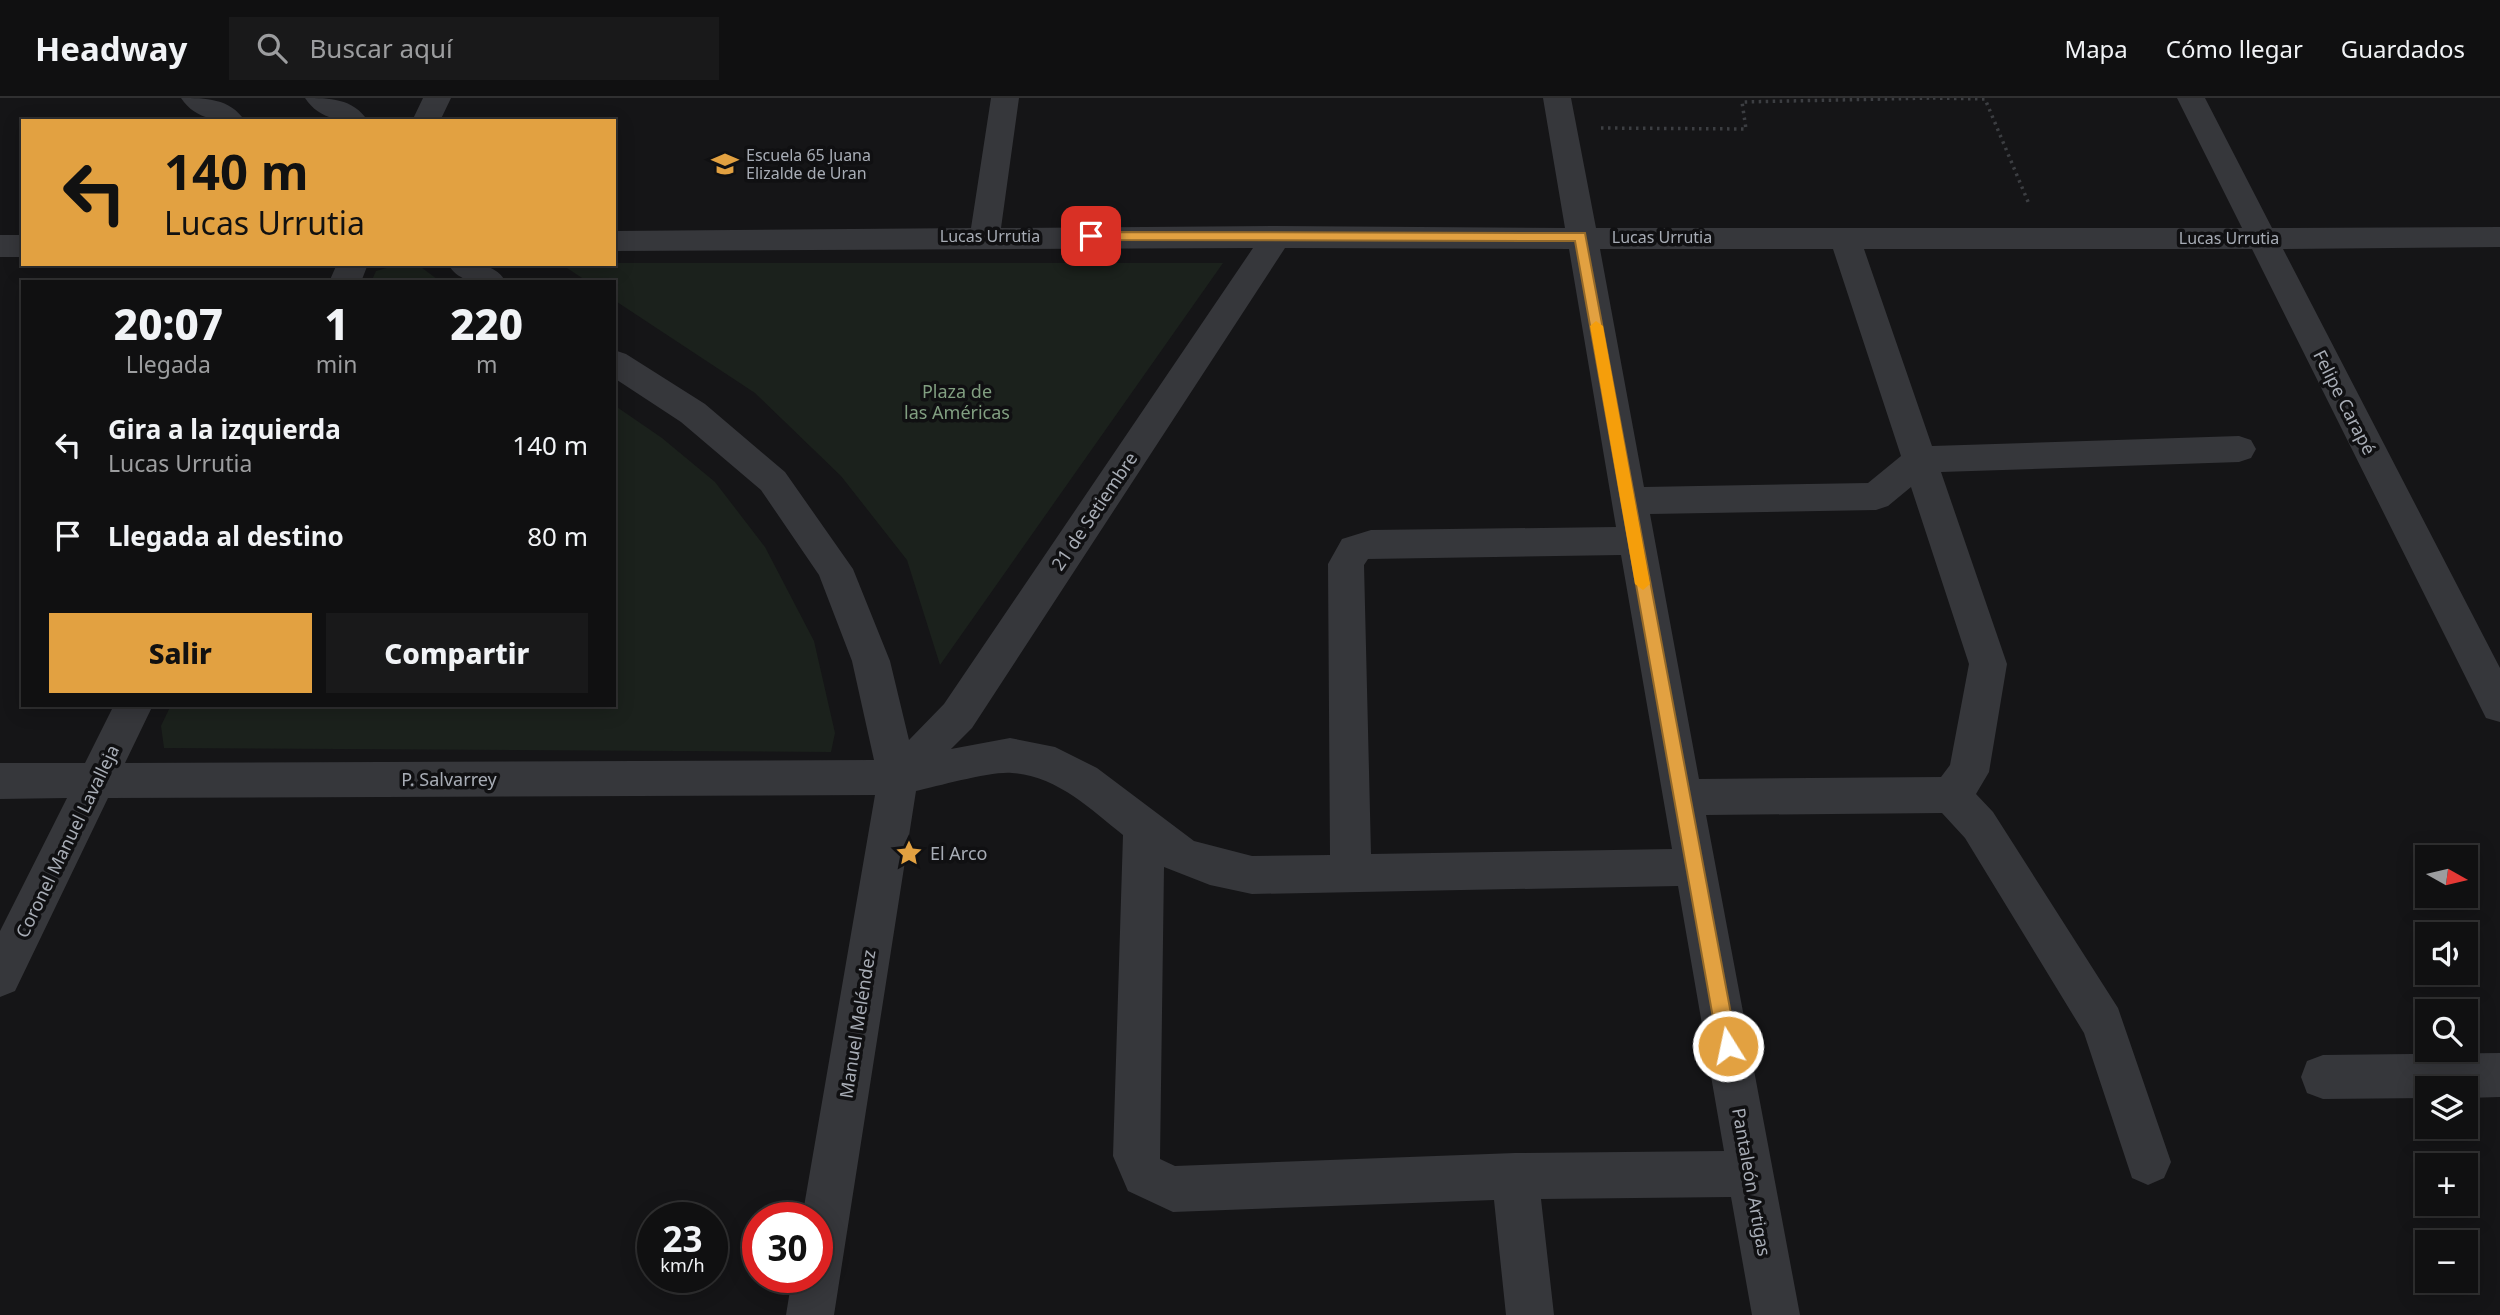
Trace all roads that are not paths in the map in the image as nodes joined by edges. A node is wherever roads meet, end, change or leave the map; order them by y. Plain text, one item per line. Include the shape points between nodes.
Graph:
1 (195, 98) edge
2 (319, 98) edge
3 (437, 98) edge
4 (1005, 98) edge
5 (2191, 98) edge
6 (1559, 113) edge
7 (229, 119) edge
8 (351, 119) edge
9 (427, 119) edge
10 (985, 236) junction
11 (1277, 236) junction
12 (1580, 236) junction
13 (1844, 237) junction
14 (2500, 237) edge
15 (2263, 239) junction
16 (616, 241) edge
17 (0, 246) edge
18 (21, 246) edge
19 (466, 266) edge
20 (487, 280) edge
21 (616, 363) edge
22 (2239, 449) dead end
23 (1920, 460) junction
24 (1628, 501) junction
25 (1635, 541) junction
26 (2500, 706) edge
27 (133, 707) edge
28 (898, 777) junction
29 (96, 781) junction
30 (0, 782) edge
31 (1951, 795) junction
32 (1682, 797) junction
33 (1144, 827) junction
34 (1695, 867) junction
35 (1351, 872) junction
36 (0, 976) edge
37 (2500, 1075) edge
38 (2323, 1077) dead end
39 (2148, 1162) dead end
40 (1751, 1174) junction
41 (1515, 1176) junction
42 (828, 1202) edge
43 (814, 1293) edge
44 (810, 1315) edge
45 (1530, 1315) edge
46 (1776, 1315) edge

1 - 7 street
2 - 8 street
3 - 9 street
4 - 10 street
5 - 15 street, Felipe Carapé
6 - 12 street, Pantaleón Artigas
10 - 11 street, Lucas Urrutia
10 - 16 street, Lucas Urrutia
11 - 12 street, Lucas Urrutia
11 - 28 street, 21 de Setiembre via 958,716
12 - 13 street, Lucas Urrutia
12 - 24 street, Pantaleón Artigas
13 - 15 street, Lucas Urrutia
13 - 23 street
14 - 15 street, Lucas Urrutia
15 - 26 street, Felipe Carapé
17 - 18 street
19 - 20 street
21 - 28 street via 693,413 773,481 835,569 871,661
22 - 23 street
23 - 24 street via 1876,496
23 - 31 street via 1988,664 1969,772
24 - 25 street, Pantaleón Artigas
25 - 32 street, Pantaleón Artigas
25 - 35 street via 1371,544 1355,549 1346,564
27 - 29 street, Coronel Manuel Lavalleja
28 - 29 street, P. Salvarrey
28 - 33 street, P. Salvarrey via 1010,755 1055,764
28 - 42 street, Manuel Meléndez
29 - 30 street, P. Salvarrey
29 - 36 street, Coronel Manuel Lavalleja
31 - 32 street
31 - 39 street via 1979,825 2103,1023
32 - 34 street, Pantaleón Artigas
33 - 35 street, P. Salvarrey via 1180,855 1220,869 1252,875
33 - 41 street via 1136,1156 1144,1175 1173,1189
34 - 35 street, P. Salvarrey
34 - 40 street, Pantaleón Artigas
37 - 38 street
40 - 41 street
40 - 46 street, Pantaleón Artigas
41 - 45 street
43 - 44 street

